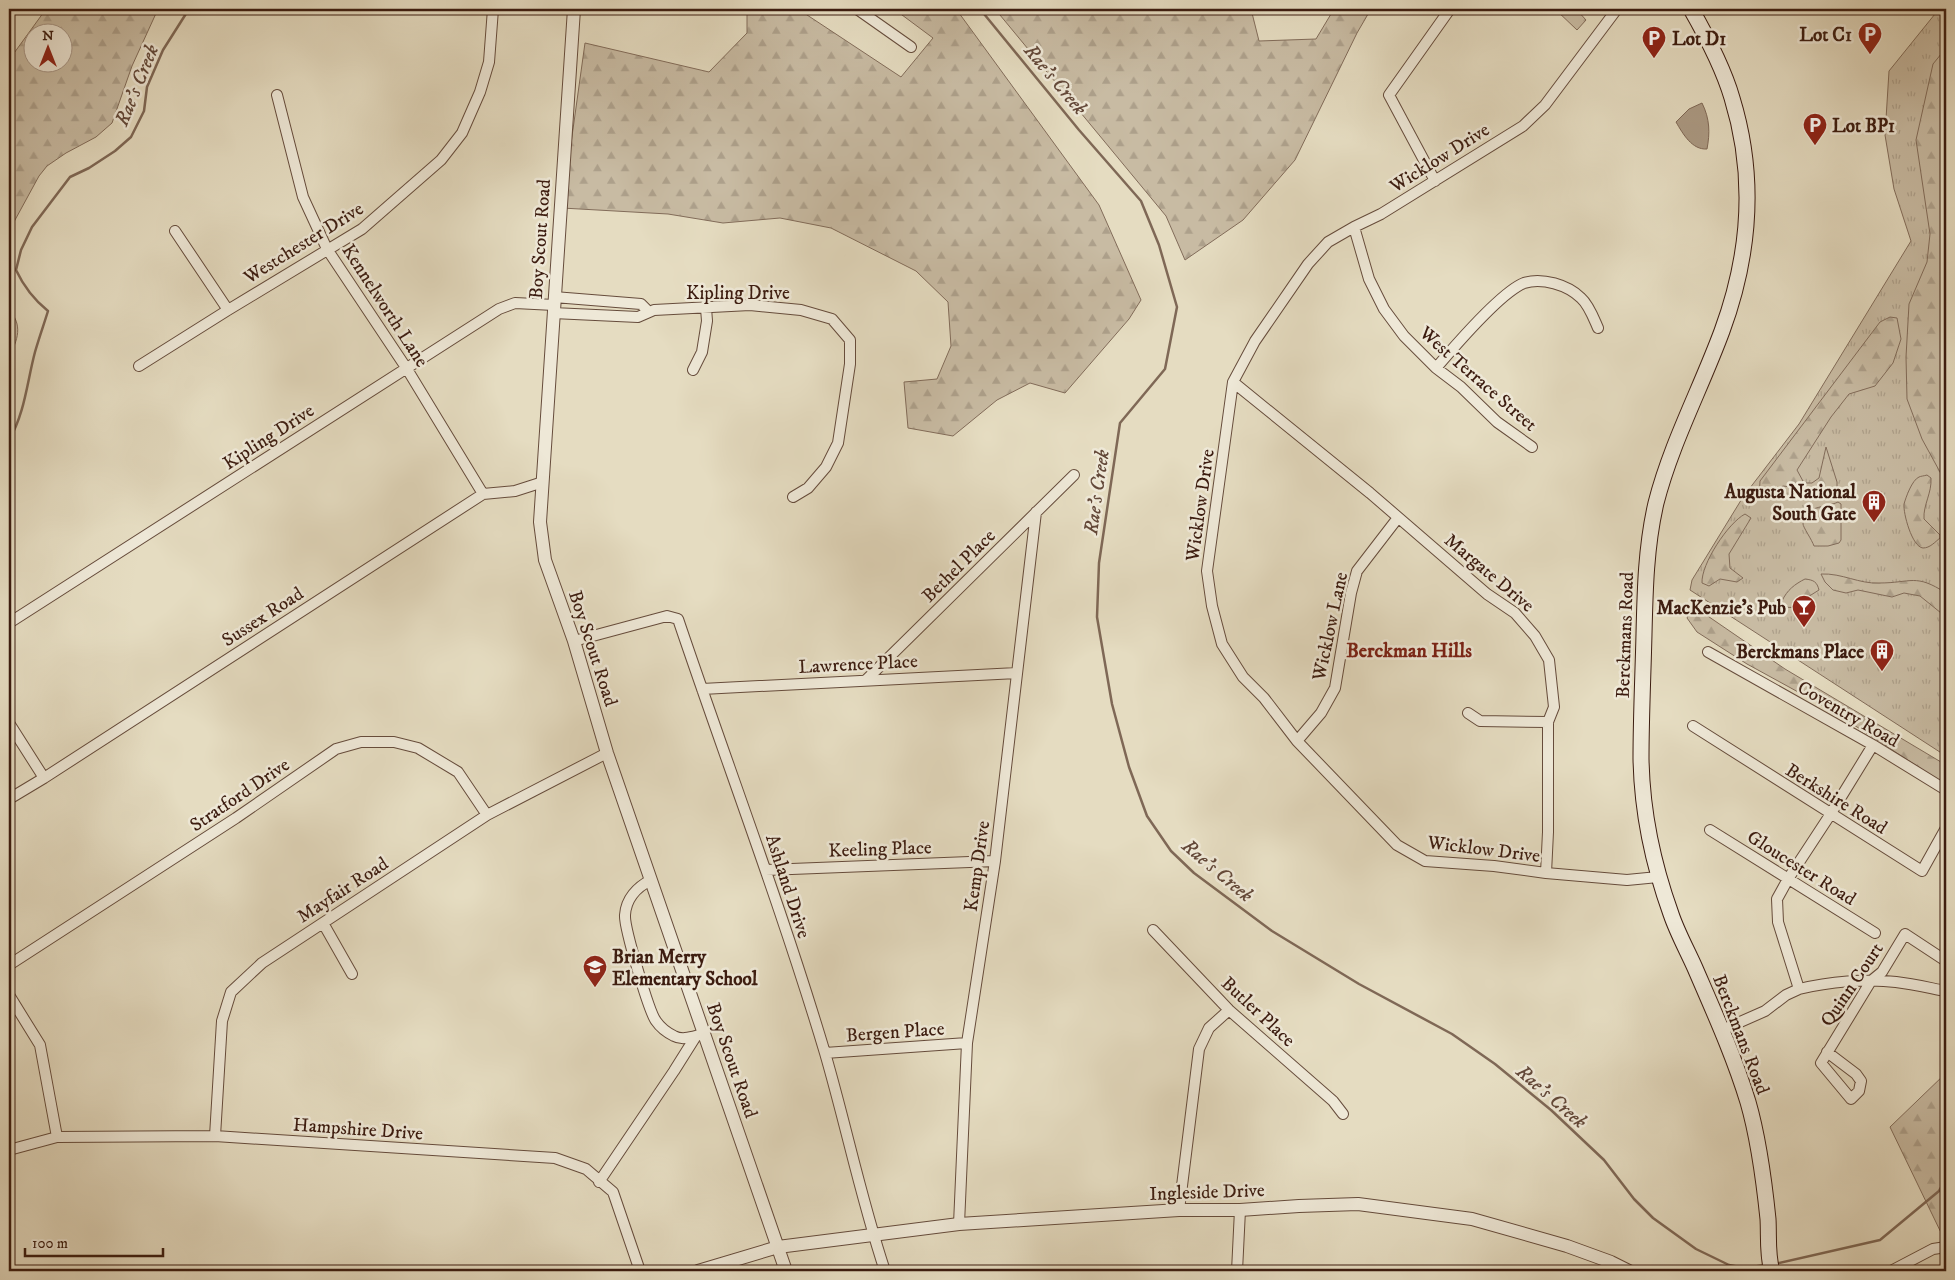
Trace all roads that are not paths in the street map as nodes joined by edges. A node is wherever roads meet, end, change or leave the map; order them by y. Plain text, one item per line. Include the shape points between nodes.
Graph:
1 (493, 9) edge
2 (574, 9) edge
3 (857, 9) edge
4 (1450, 9) edge
5 (1617, 9) edge
6 (1691, 9) edge
7 (910, 46) dead end
8 (277, 96) dead end
9 (1434, 181) junction
10 (1354, 227) junction
11 (175, 231) dead end
12 (327, 249) junction
13 (554, 305) junction
14 (706, 308) junction
15 (228, 310) junction
16 (650, 312) junction
17 (1598, 328) dead end
18 (140, 366) dead end
19 (1436, 368) junction
20 (407, 369) junction
21 (693, 370) dead end
22 (1233, 382) junction
23 (1532, 447) dead end
24 (1074, 475) dead end
25 (543, 482) junction
26 (484, 494) junction
27 (793, 497) dead end
28 (1036, 512) junction
29 (1397, 518) junction
30 (9, 623) edge
31 (574, 641) junction
32 (1708, 652) dead end
33 (1017, 673) junction
34 (866, 680) junction
35 (702, 689) junction
36 (1468, 713) dead end
37 (1548, 722) junction
38 (9, 723) edge
39 (1692, 726) dead end
40 (1297, 740) junction
41 (1872, 745) junction
42 (607, 753) junction
43 (44, 778) junction
44 (1946, 790) edge
45 (9, 799) edge
46 (487, 815) junction
47 (1830, 815) junction
48 (1946, 828) edge
49 (1710, 830) dead end
50 (995, 860) junction
51 (766, 870) junction
52 (1546, 873) junction
53 (1658, 877) junction
54 (1788, 879) junction
55 (651, 880) junction
56 (323, 923) junction
57 (1153, 930) dead end
58 (1875, 933) dead end
59 (1946, 961) edge
60 (9, 965) edge
61 (352, 974) dead end
62 (1871, 981) junction
63 (1799, 989) junction
64 (1946, 991) edge
65 (9, 995) edge
66 (1229, 1010) junction
67 (1722, 1030) junction
68 (700, 1035) junction
69 (967, 1044) junction
70 (1827, 1052) dead end
71 (825, 1053) junction
72 (1342, 1114) dead end
73 (56, 1136) junction
74 (214, 1136) junction
75 (9, 1150) edge
76 (599, 1182) junction
77 (1179, 1210) junction
78 (1240, 1210) junction
79 (959, 1224) junction
80 (873, 1235) junction
81 (778, 1247) junction
82 (1946, 1247) edge
83 (1770, 1270) edge
84 (640, 1271) edge
85 (698, 1271) edge
86 (786, 1271) edge
87 (885, 1271) edge
88 (1237, 1271) edge
89 (1629, 1271) edge
90 (1891, 1271) edge

1 - 12 street, Westchester Drive via 489,62 462,133 441,160 369,223
2 - 13 street, Boy Scout Road
3 - 7 street
4 - 9 street via 1388,95
5 - 9 street, Wicklow Drive via 1545,105 1523,126
6 - 53 main road, Berckmans Road via 1732,98 1744,150 1747,219 1736,284 1656,502 1650,537 1644,614 1641,762 1645,814
8 - 12 street, Kennelworth Lane via 303,197
9 - 10 street, Wicklow Drive
10 - 19 street, West Terrace Street via 1369,279 1384,308 1404,336
10 - 22 street, Wicklow Drive via 1328,242 1308,264 1255,341
11 - 15 street
12 - 15 street, Westchester Drive
12 - 20 street, Kennelworth Lane
13 - 16 street, Kipling Drive via 638,318
13 - 16 street, Kipling Drive via 641,304
13 - 20 street, Kipling Drive via 515,303 499,309
13 - 25 street, Boy Scout Road
14 - 16 street, Kipling Drive
14 - 21 street via 702,352
14 - 27 street, Kipling Drive via 750,305 801,310 832,318 850,340 850,364 838,443 826,466 808,488
15 - 18 street, Westchester Drive
17 - 19 street via 1582,299 1565,288 1547,281 1524,283 1503,298
19 - 23 street, West Terrace Street via 1497,422
20 - 26 street, Kennelworth Lane
20 - 30 street, Kipling Drive
22 - 29 street, Margate Drive
22 - 40 street, Wicklow Drive via 1207,571 1212,606 1222,644 1243,677
24 - 28 street, Bethel Place
25 - 26 street, Sussex Road
25 - 31 street, Boy Scout Road via 540,522 545,560
26 - 43 street, Sussex Road
28 - 33 street, Kemp Drive
28 - 34 street, Bethel Place
29 - 37 street, Margate Drive via 1487,594 1515,613 1535,636 1549,660 1554,707
29 - 40 street, Wicklow Lane via 1357,571 1335,688 1321,713
31 - 35 street, Ashland Drive via 667,616 678,619
31 - 42 street, Boy Scout Road
32 - 41 street, Coventry Road
33 - 34 street, Lawrence Place
33 - 50 street, Kemp Drive
34 - 35 street, Lawrence Place
35 - 51 street, Ashland Drive
36 - 37 street via 1480,721
37 - 52 street, Margate Drive
38 - 43 street
39 - 47 street, Berkshire Road
40 - 52 street, Wicklow Drive via 1397,845 1425,861
41 - 44 street, Coventry Road
41 - 47 street
42 - 46 street, Mayfair Road
42 - 55 street, Boy Scout Road
43 - 45 street, Sussex Road
46 - 56 street, Mayfair Road
46 - 60 street, Stratford Drive via 458,772 418,748 394,742 361,742 336,749
47 - 48 street, Berkshire Road via 1922,871
47 - 54 street
49 - 54 street, Gloucester Road
50 - 51 street, Keeling Place
50 - 69 street, Kemp Drive
51 - 71 street, Ashland Drive
52 - 53 street, Wicklow Drive via 1627,880
53 - 67 main road, Berckmans Road via 1672,918
54 - 58 street, Gloucester Road
54 - 63 street via 1777,899 1778,922
55 - 68 street, Boy Scout Road
55 - 68 street via 630,897 625,915 627,934 656,1021 675,1036
56 - 61 street
56 - 74 street, Mayfair Road via 262,963 231,992 222,1021
57 - 66 street, Butler Place
59 - 62 street, Quinn Court via 1905,934 1882,972
62 - 63 street
62 - 64 street
62 - 70 street, Quinn Court
63 - 67 street via 1765,1011
65 - 73 street via 40,1045
66 - 72 street, Butler Place via 1333,1101
66 - 77 street via 1208,1028 1199,1049
67 - 83 main road, Berckmans Road via 1748,1105 1758,1146 1768,1223
68 - 76 street
68 - 81 street, Boy Scout Road
69 - 71 street, Bergen Place
69 - 79 street, Kemp Drive
71 - 80 street, Ashland Drive
73 - 74 street, Hampshire Drive
73 - 75 street, Hampshire Drive
74 - 76 street, Hampshire Drive via 555,1158 586,1169
76 - 84 street, Hampshire Drive via 612,1192
77 - 78 street, Ingleside Drive
77 - 79 street, Ingleside Drive
78 - 88 street
78 - 89 street, Ingleside Drive via 1358,1204 1472,1219 1567,1246
79 - 80 street, Ingleside Drive
80 - 81 street, Ingleside Drive
80 - 87 street, Ashland Drive
81 - 85 street, Ingleside Drive
81 - 86 street, Boy Scout Road
82 - 90 street via 1933,1249

